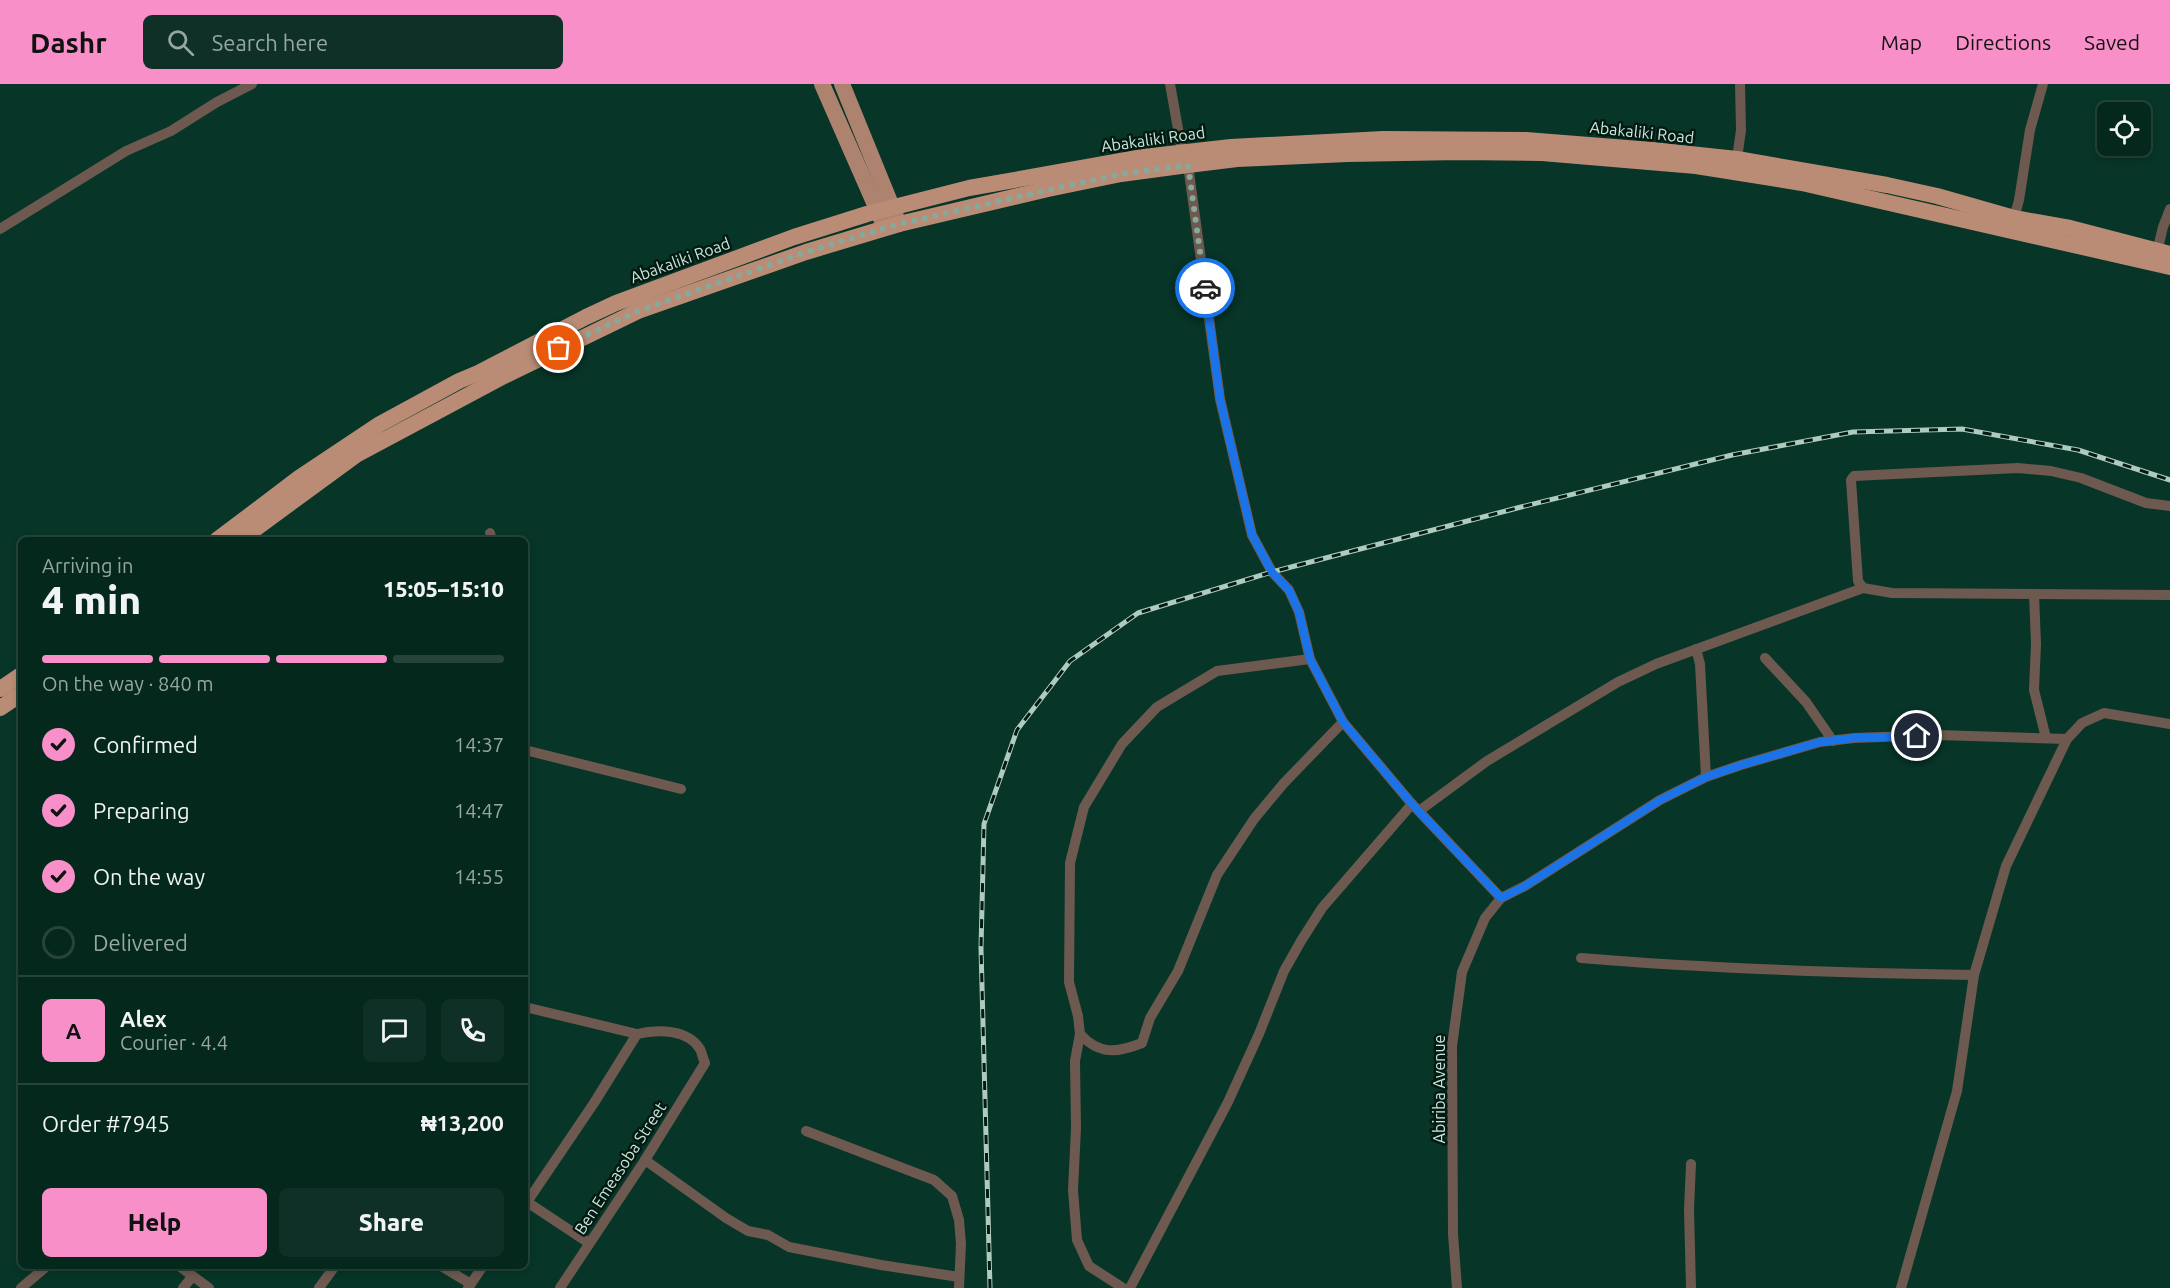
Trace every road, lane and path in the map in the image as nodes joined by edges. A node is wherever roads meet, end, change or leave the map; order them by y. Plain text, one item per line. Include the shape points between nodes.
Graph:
1 (252, 84) edge
2 (822, 84) edge
3 (842, 84) edge
4 (1170, 84) edge
5 (1740, 84) edge
6 (2043, 84) edge
7 (1185, 158) junction
8 (1737, 159) junction
9 (2170, 208) edge
10 (886, 209) junction
11 (2014, 218) junction
12 (892, 226) junction
13 (0, 229) edge
14 (2164, 253) edge
15 (2170, 267) edge
16 (2170, 506) edge
17 (221, 537) edge
18 (244, 537) edge
19 (1863, 588) junction
20 (2034, 594) junction
21 (2170, 595) edge
22 (1696, 649) junction
23 (1765, 658) dead end
24 (1310, 659) junction
25 (18, 677) edge
26 (0, 689) edge
27 (18, 696) edge
28 (0, 708) edge
29 (1343, 722) junction
30 (2170, 724) edge
31 (2046, 738) junction
32 (2067, 739) junction
33 (1833, 741) junction
34 (528, 751) edge
35 (1706, 777) junction
36 (681, 789) dead end
37 (1415, 807) junction
38 (1501, 898) junction
39 (1581, 958) dead end
40 (1974, 975) junction
41 (528, 1008) edge
42 (637, 1034) junction
43 (1080, 1034) junction
44 (806, 1131) dead end
45 (645, 1160) junction
46 (1691, 1164) dead end
47 (528, 1200) edge
48 (528, 1204) edge
49 (589, 1244) junction
50 (43, 1269) edge
51 (183, 1269) edge
52 (333, 1269) edge
53 (445, 1269) edge
54 (481, 1269) edge
55 (192, 1277) junction
56 (959, 1282) edge
57 (470, 1286) edge
58 (21, 1288) edge
59 (183, 1288) edge
60 (209, 1288) edge
61 (319, 1288) edge
62 (560, 1288) edge
63 (1122, 1288) edge
64 (1130, 1288) edge
65 (1457, 1288) edge
66 (1691, 1288) edge
67 (1901, 1288) edge

1 - 13 street via 126,151
2 - 10 main road
3 - 10 main road
4 - 7 street
5 - 8 street
6 - 11 street
7 - 8 highway, Abakaliki Road via 1360,140 1526,141
7 - 10 highway, Abakaliki Road via 1119,160
7 - 12 highway, Abakaliki Road
7 - 15 highway, Abakaliki Road via 1542,153 1696,166 1813,186
7 - 24 street via 1220,399 1252,535 1272,572 1289,590 1299,612
8 - 11 highway, Abakaliki Road via 1907,189
9 - 14 street via 2163,226
10 - 12 main road
10 - 17 highway, Abakaliki Road via 794,237 586,316 380,424
11 - 14 highway, Abakaliki Road
12 - 18 highway, Abakaliki Road via 638,311 578,339 356,455
16 - 19 street via 2146,503 2051,471 2018,468 1854,476 1851,480 1858,581
19 - 20 street via 1892,593
19 - 22 street
20 - 21 street
20 - 31 street via 2034,690
22 - 35 street
22 - 37 street via 1618,682
23 - 33 street via 1806,702
24 - 29 street
24 - 43 street via 1217,671 1157,707 1113,756 1084,807 1070,863 1069,982
25 - 26 highway
27 - 28 highway
29 - 37 street
29 - 43 street via 1254,819 1217,875 1178,971 1150,1018 1142,1043 1112,1051 1088,1043
30 - 32 street via 2104,713 2082,723
31 - 32 street, Abiriba Avenue
31 - 33 street, Abiriba Avenue via 1938,735
32 - 40 street via 2006,866
33 - 35 street, Abiriba Avenue
34 - 36 street
35 - 38 street, Abiriba Avenue via 1660,800
37 - 38 street
37 - 64 street via 1322,908 1300,941 1227,1102
38 - 65 street, Abiriba Avenue via 1485,918 1462,972 1452,1046
39 - 40 street via 1822,973
40 - 67 street via 1957,1091
41 - 42 street
42 - 45 street, Ben Emeasoba Street via 654,1030 678,1034 692,1040 705,1063
42 - 47 street
43 - 63 street via 1075,1061 1073,1190 1077,1240 1089,1266
44 - 56 street via 934,1180 952,1196 960,1232
45 - 49 street, Ben Emeasoba Street
45 - 56 street via 726,1218 789,1247
46 - 66 street
48 - 49 street
49 - 62 street, Ben Emeasoba Street
50 - 58 street
51 - 55 street
52 - 61 street
53 - 57 street
54 - 57 street
55 - 59 street
55 - 60 street

